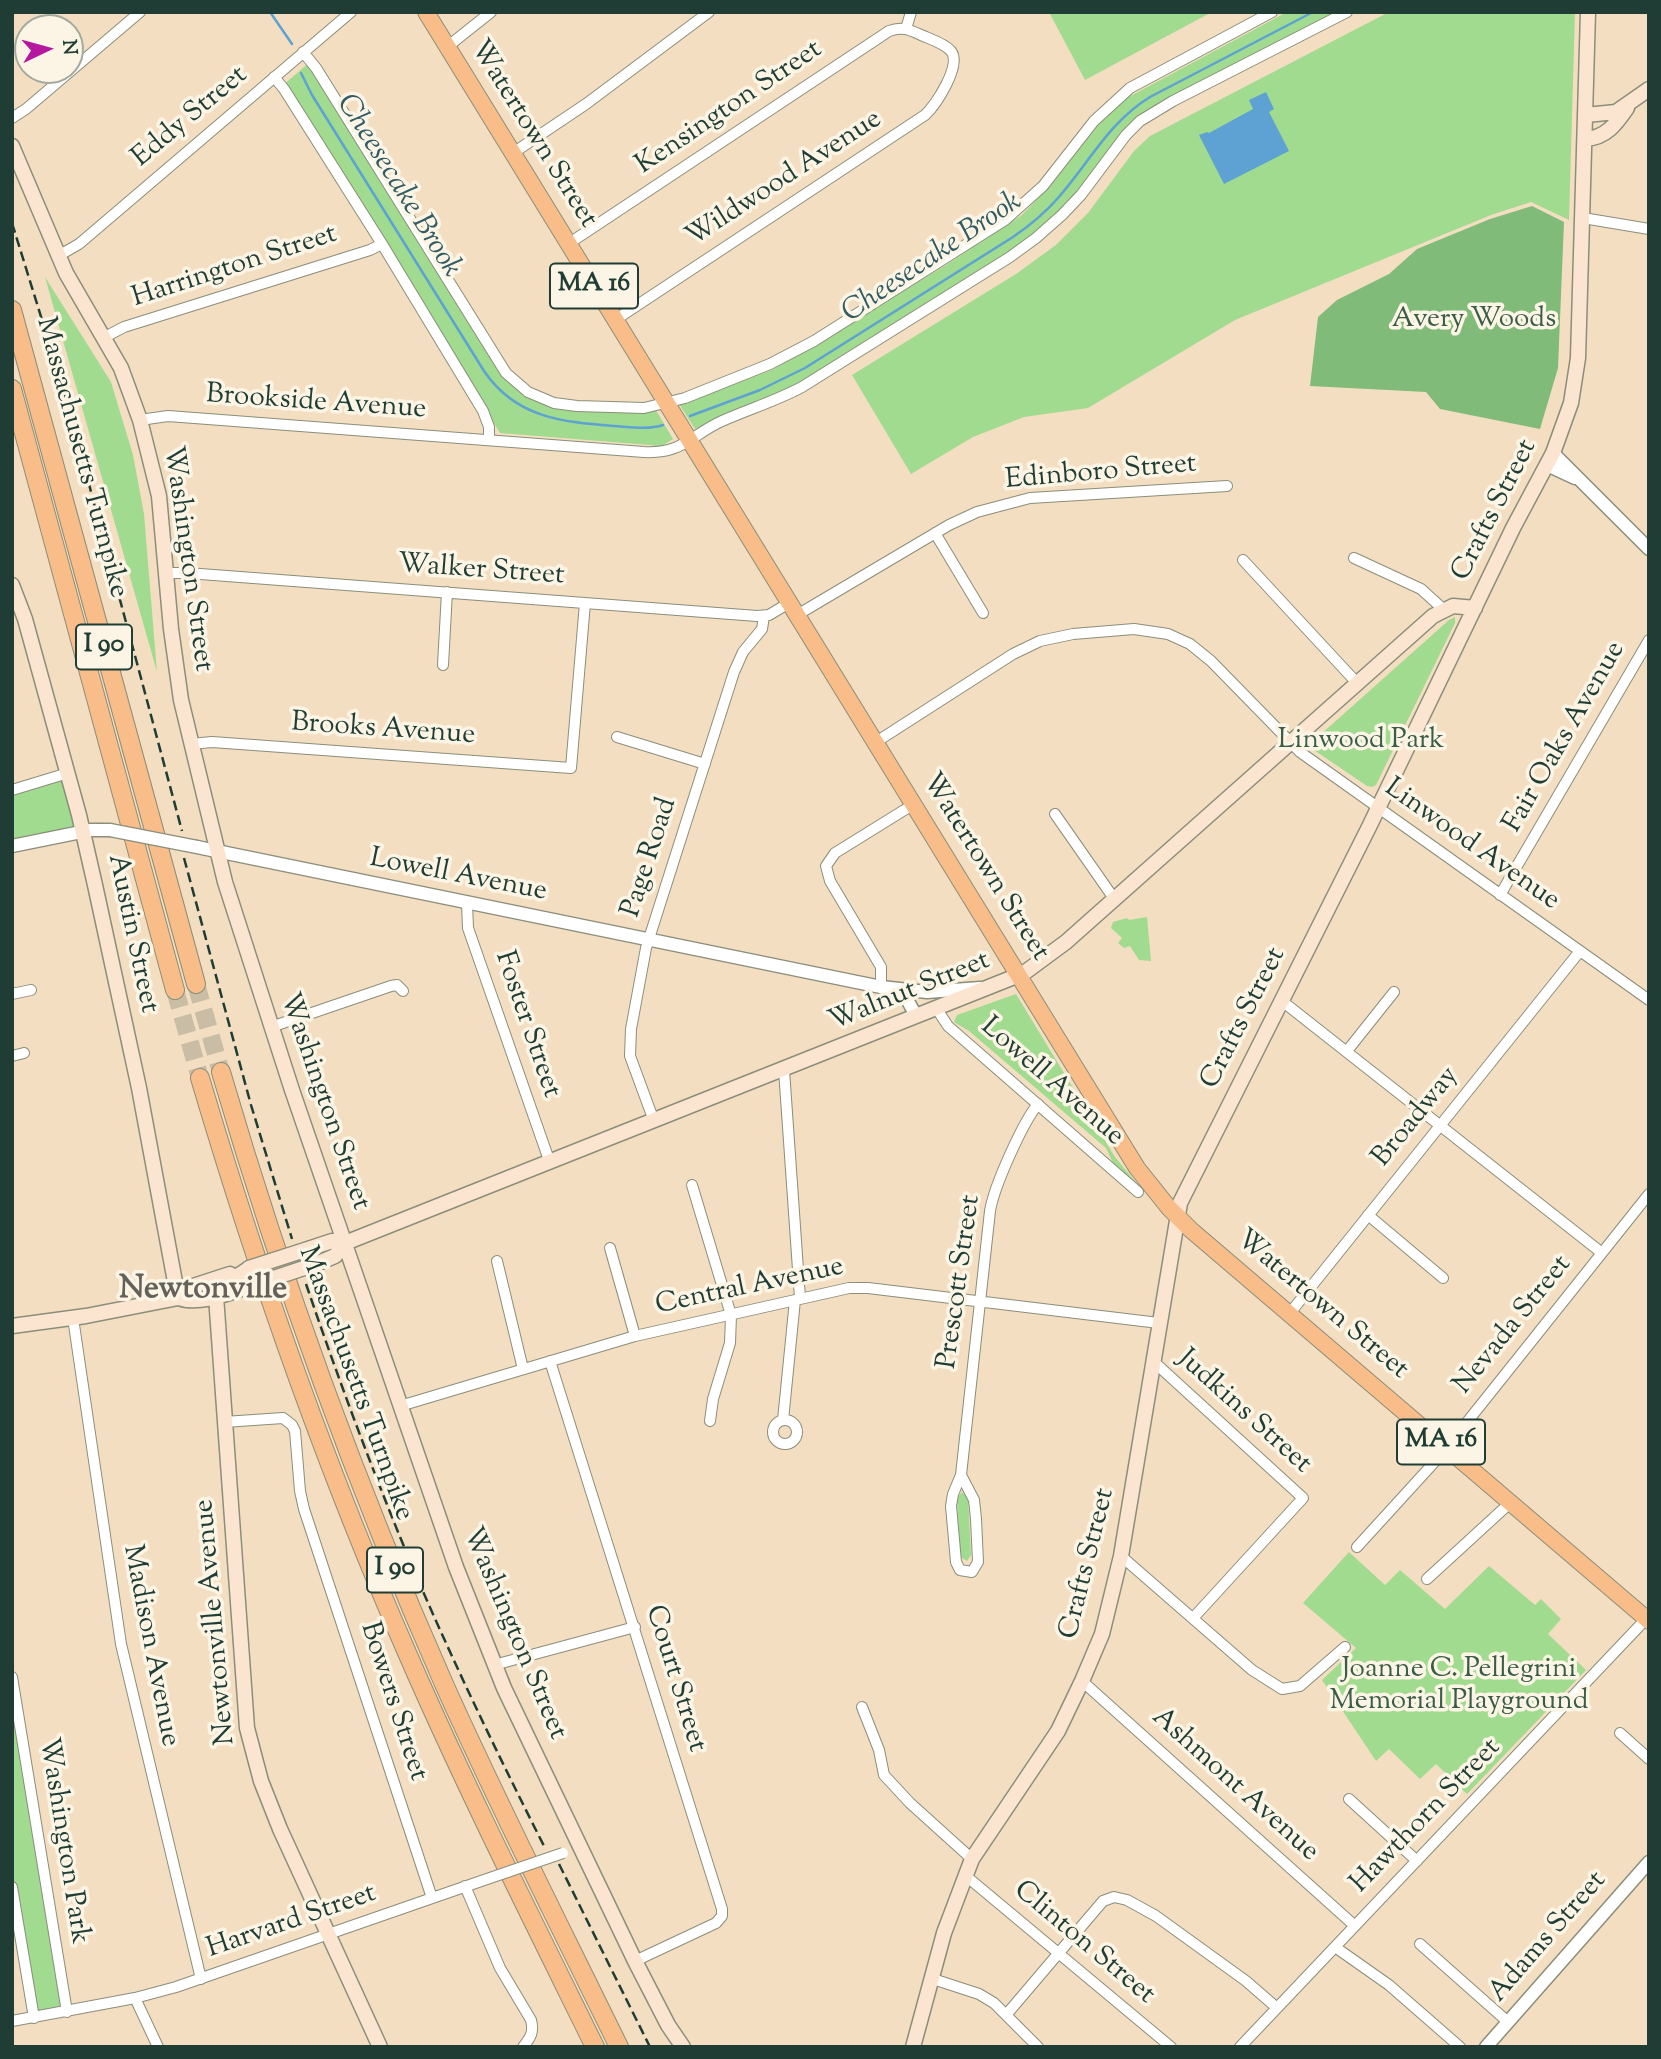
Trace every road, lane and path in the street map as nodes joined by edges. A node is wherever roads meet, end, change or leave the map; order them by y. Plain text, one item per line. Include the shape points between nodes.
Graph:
1 (140, 12) edge
2 (351, 12) edge
3 (426, 12) edge
4 (491, 12) edge
5 (709, 12) edge
6 (911, 12) edge
7 (1272, 12) edge
8 (1348, 12) edge
9 (1588, 12) edge
10 (128, 16) edge
11 (906, 29) junction
12 (447, 47) junction
13 (303, 52) junction
14 (274, 77) junction
15 (1649, 89) edge
16 (1630, 103) junction
17 (1586, 115) junction
18 (12, 118) edge
19 (1585, 139) junction
20 (12, 146) edge
21 (513, 153) junction
22 (1583, 218) junction
23 (1649, 229) edge
24 (382, 244) junction
25 (568, 244) junction
26 (58, 256) junction
27 (12, 310) edge
28 (615, 320) junction
29 (103, 338) junction
30 (12, 388) edge
31 (666, 404) junction
32 (140, 420) junction
33 (489, 440) junction
34 (689, 441) junction
35 (1550, 459) junction
36 (1227, 486) dead end
37 (934, 533) junction
38 (1649, 549) edge
39 (1354, 558) dead end
40 (1243, 560) dead end
41 (166, 573) junction
42 (12, 585) edge
43 (447, 592) junction
44 (585, 603) junction
45 (1475, 608) junction
46 (793, 609) junction
47 (1443, 609) junction
48 (983, 613) dead end
49 (764, 616) junction
50 (1649, 640) edge
51 (443, 665) dead end
52 (1357, 683) junction
53 (617, 737) dead end
54 (876, 742) junction
55 (1290, 743) junction
56 (191, 744) junction
57 (705, 764) junction
58 (68, 773) junction
59 (12, 790) edge
60 (914, 804) junction
61 (1378, 808) junction
62 (1055, 814) dead end
63 (83, 831) junction
64 (12, 846) edge
65 (217, 852) junction
66 (1500, 895) junction
67 (1115, 900) junction
68 (467, 904) junction
69 (649, 941) junction
70 (1580, 951) junction
71 (1019, 975) junction
72 (196, 985) tunnel mouth
73 (991, 987) junction
74 (887, 988) junction
75 (31, 990) dead end
76 (175, 990) tunnel mouth
77 (403, 991) dead end
78 (1394, 992) dead end
79 (12, 994) edge
80 (1649, 1000) edge
81 (1282, 1001) junction
82 (936, 1008) junction
83 (916, 1016) junction
84 (271, 1027) junction
85 (1347, 1051) junction
86 (24, 1053) dead end
87 (12, 1056) edge
88 (784, 1070) junction
89 (221, 1072) tunnel mouth
90 (200, 1078) tunnel mouth
91 (1038, 1104) junction
92 (654, 1121) junction
93 (1440, 1125) junction
94 (549, 1160) junction
95 (692, 1185) dead end
96 (1138, 1192) dead end
97 (1649, 1194) edge
98 (1368, 1215) junction
99 (1177, 1216) junction
100 (345, 1243) junction
101 (610, 1248) dead end
102 (1602, 1253) junction
103 (497, 1261) dead end
104 (249, 1268) junction
105 (1443, 1278) dead end
106 (216, 1296) junction
107 (178, 1298) junction
108 (797, 1299) junction
109 (980, 1301) junction
110 (1290, 1313) junction
111 (731, 1315) junction
112 (73, 1318) junction
113 (1159, 1323) junction
114 (12, 1326) edge
115 (635, 1336) junction
116 (550, 1361) junction
117 (1153, 1361) junction
118 (523, 1369) junction
119 (400, 1406) junction
120 (783, 1420) dead end
121 (710, 1421) dead end
122 (224, 1422) junction
123 (1447, 1447) junction
124 (961, 1475) junction
125 (1511, 1502) junction
126 (1357, 1547) dead end
127 (1121, 1556) junction
128 (1427, 1578) dead end
129 (1194, 1617) junction
130 (1648, 1620) edge
131 (635, 1627) junction
132 (1345, 1647) dead end
133 (494, 1665) junction
134 (12, 1677) edge
135 (1082, 1681) junction
136 (862, 1707) dead end
137 (1620, 1733) dead end
138 (1649, 1759) edge
139 (1349, 1799) dead end
140 (580, 1845) junction
141 (972, 1859) junction
142 (1417, 1861) junction
143 (1649, 1862) edge
144 (966, 1876) junction
145 (465, 1886) junction
146 (13, 1893) edge
147 (432, 1898) junction
148 (1355, 1926) junction
149 (328, 1934) junction
150 (16, 1938) edge
151 (1420, 1944) dead end
152 (1335, 1947) junction
153 (1059, 1952) junction
154 (635, 1961) junction
155 (201, 1979) junction
156 (933, 1979) junction
157 (135, 1998) junction
158 (1278, 2008) junction
159 (67, 2011) junction
160 (1006, 2015) junction
161 (34, 2018) junction
162 (12, 2021) edge
163 (1508, 2022) junction
164 (158, 2047) edge
165 (380, 2047) edge
166 (523, 2047) edge
167 (595, 2047) edge
168 (619, 2047) edge
169 (683, 2047) edge
170 (913, 2047) edge
171 (1038, 2047) edge
172 (1171, 2047) edge
173 (1240, 2047) edge
174 (1460, 2047) edge
175 (1486, 2047) edge

1 - 10 street
2 - 13 street, Eddy Street
3 - 12 main road, Watertown Street / MA 16
4 - 12 street
5 - 21 street
6 - 11 street
7 - 31 street via 1125,92 1094,121 1038,191 990,231 797,350
8 - 34 street, Brookside Avenue via 1144,118 1069,208 1024,248 802,387 722,421
9 - 17 main road, Crafts Street
10 - 18 street
11 - 25 street, Kensington Street via 887,32
11 - 28 street, Wildwood Avenue via 943,45 954,57 953,70 925,115
12 - 21 main road, Watertown Street / MA 16
13 - 14 street, Eddy Street
13 - 31 street via 491,353 514,382 533,395 566,405 639,408
14 - 24 street
14 - 26 street, Eddy Street via 79,244
15 - 16 main road
16 - 17 main road via 1612,114
16 - 19 main road via 1611,129
17 - 19 main road, Crafts Street
19 - 22 main road, Crafts Street
20 - 26 main road, Washington Street
21 - 25 main road, Watertown Street / MA 16
22 - 23 street
22 - 35 main road, Crafts Street via 1576,376 1569,412
24 - 29 street, Harrington Street via 124,327
24 - 33 street via 483,411
25 - 28 main road, Watertown Street / MA 16
26 - 29 main road, Washington Street
27 - 72 highway, Massachusetts Turnpike / I 90
28 - 31 main road, Watertown Street / MA 16
29 - 32 main road, Washington Street via 126,379
30 - 76 highway, Massachusetts Turnpike / I 90
31 - 34 main road, Watertown Street / MA 16
32 - 33 street, Brookside Avenue via 168,416
32 - 41 main road, Washington Street via 158,487
33 - 34 street, Brookside Avenue via 652,452
34 - 46 main road, Watertown Street / MA 16
35 - 38 street via 1580,480
35 - 45 main road, Crafts Street
36 - 37 street, Edinboro Street via 1023,499 970,514
37 - 46 street, Edinboro Street
37 - 48 street
39 - 47 street via 1421,589
40 - 52 street
41 - 43 street, Walker Street
41 - 56 main road, Washington Street via 175,663
42 - 58 main road, Austin Street
43 - 44 street, Walker Street
43 - 51 street
44 - 49 street, Walker Street
44 - 56 street, Brooks Avenue via 571,768
45 - 47 main road
45 - 61 main road, Crafts Street
46 - 49 street
46 - 54 main road, Watertown Street / MA 16
47 - 52 main road, Walnut Street
49 - 57 street, Page Road via 762,629 736,666
50 - 66 street, Fair Oaks Avenue
52 - 55 main road, Walnut Street
53 - 57 street
54 - 55 street, Linwood Avenue via 1029,646 1067,634 1140,629 1168,634 1195,648
54 - 60 main road, Watertown Street / MA 16
55 - 61 street, Linwood Avenue
55 - 67 main road, Walnut Street
56 - 65 main road, Washington Street
57 - 69 street, Page Road
58 - 59 street
58 - 63 main road, Austin Street
60 - 71 main road, Watertown Street / MA 16
60 - 74 street via 837,851 826,866 830,881 881,967
61 - 66 street, Linwood Avenue
61 - 81 main road, Crafts Street
62 - 67 street
63 - 64 street, Lowell Avenue
63 - 65 street, Lowell Avenue, bridge via 110,830
63 - 107 main road, Austin Street via 139,1088
65 - 68 street, Lowell Avenue
65 - 84 main road, Washington Street
66 - 70 street, Linwood Avenue
67 - 71 main road, Walnut Street
68 - 69 street, Lowell Avenue
68 - 94 street, Foster Street via 468,929
69 - 74 street, Lowell Avenue
69 - 92 street, Page Road via 629,1043 633,1068
70 - 80 street, Linwood Avenue
70 - 93 street, Broadway
71 - 73 main road, Walnut Street
71 - 99 main road, Watertown Street / MA 16 via 1137,1168
73 - 74 street, Lowell Avenue via 932,992
73 - 82 main road, Walnut Street
74 - 83 street via 908,1001
75 - 79 street
77 - 84 street via 391,986
78 - 85 street
81 - 85 street
81 - 99 main road, Crafts Street
82 - 83 main road, Walnut Street
82 - 91 street, Lowell Avenue via 948,1026
83 - 88 main road, Walnut Street
84 - 100 main road, Washington Street
85 - 93 street
86 - 87 street
88 - 92 main road, Walnut Street
88 - 108 street
89 - 168 highway, Massachusetts Turnpike / I 90 via 309,1346 392,1561 489,1783
90 - 167 highway, Massachusetts Turnpike / I 90 via 276,1316 365,1553 452,1754
91 - 96 street, Lowell Avenue
91 - 109 street, Prescott Street via 994,1192
92 - 94 main road, Walnut Street
93 - 98 street, Broadway
93 - 102 street
94 - 100 main road, Walnut Street
95 - 111 street
97 - 102 street, Nevada Street
98 - 105 street
98 - 110 street, Broadway
99 - 110 main road, Watertown Street / MA 16
99 - 113 main road, Crafts Street
100 - 104 main road, Walnut Street, bridge via 332,1241
100 - 106 main road, Walnut Street, bridge via 335,1256 316,1264
100 - 119 main road, Washington Street
101 - 115 street
102 - 123 street, Nevada Street
103 - 118 street
104 - 106 main road via 223,1283
104 - 107 main road, Walnut Street via 193,1286
106 - 107 main road, Walnut Street via 188,1301
106 - 122 main road, Newtonville Avenue
107 - 112 main road, Walnut Street
108 - 109 street, Central Avenue via 859,1287
108 - 111 street, Central Avenue
108 - 120 street
109 - 113 street, Central Avenue
109 - 124 street, Prescott Street
110 - 123 main road, Watertown Street / MA 16
111 - 115 street, Central Avenue
111 - 121 street via 730,1343
112 - 114 main road, Walnut Street
112 - 155 street, Madison Avenue via 121,1644
113 - 117 main road, Crafts Street
115 - 116 street, Central Avenue
116 - 118 street, Central Avenue
116 - 131 street, Court Street
117 - 127 main road, Crafts Street
117 - 129 street, Judkins Street via 1303,1498
118 - 119 street, Central Avenue
119 - 133 main road, Washington Street
122 - 147 street, Bowers Street via 283,1418 295,1431 304,1509
122 - 149 main road, Newtonville Avenue via 252,1752 280,1829
123 - 125 main road, Watertown Street / MA 16
123 - 126 street, Nevada Street
124 - 124 street, Prescott Street via 951,1506 956,1562 960,1570 972,1572 978,1562 974,1500
125 - 128 street
125 - 130 main road, Watertown Street / MA 16
127 - 129 street
127 - 135 main road, Crafts Street via 1102,1634
129 - 132 street via 1252,1670 1282,1689 1300,1686
130 - 142 street, Hawthorn Street
131 - 133 street
131 - 154 street, Court Street via 723,1913 716,1923
133 - 140 main road, Washington Street
134 - 159 street, Washington Park
135 - 141 main road, Crafts Street via 1044,1755
135 - 148 street, Ashmont Avenue
136 - 141 street via 884,1774
137 - 138 street
139 - 142 street
140 - 145 street, Harvard Street, bridge
140 - 154 main road, Washington Street
141 - 144 main road, Crafts Street
142 - 148 street, Hawthorn Street
143 - 163 street, Adams Street
144 - 153 street, Clinton Street
144 - 156 main road, Crafts Street via 944,1933
145 - 147 street, Harvard Street
145 - 166 street via 500,1968 531,2020 531,2037
146 - 150 street, Washington Park
147 - 149 street, Harvard Street
148 - 152 street, Hawthorn Street
149 - 155 street, Harvard Street
149 - 165 main road, Newtonville Avenue
150 - 161 street, Washington Park
151 - 163 street
152 - 158 street, Hawthorn Street
152 - 174 street via 1389,1985
153 - 158 street via 1103,1901 1114,1897 1127,1900
153 - 160 street
153 - 172 street, Clinton Street
154 - 169 main road, Washington Street
155 - 157 street, Harvard Street
156 - 160 street via 979,1994
156 - 170 main road, Crafts Street
157 - 159 street, Harvard Street
157 - 164 street
158 - 173 street, Hawthorn Street
159 - 161 street, Harvard Street
160 - 171 street
161 - 162 street, Harvard Street
163 - 175 street, Adams Street

